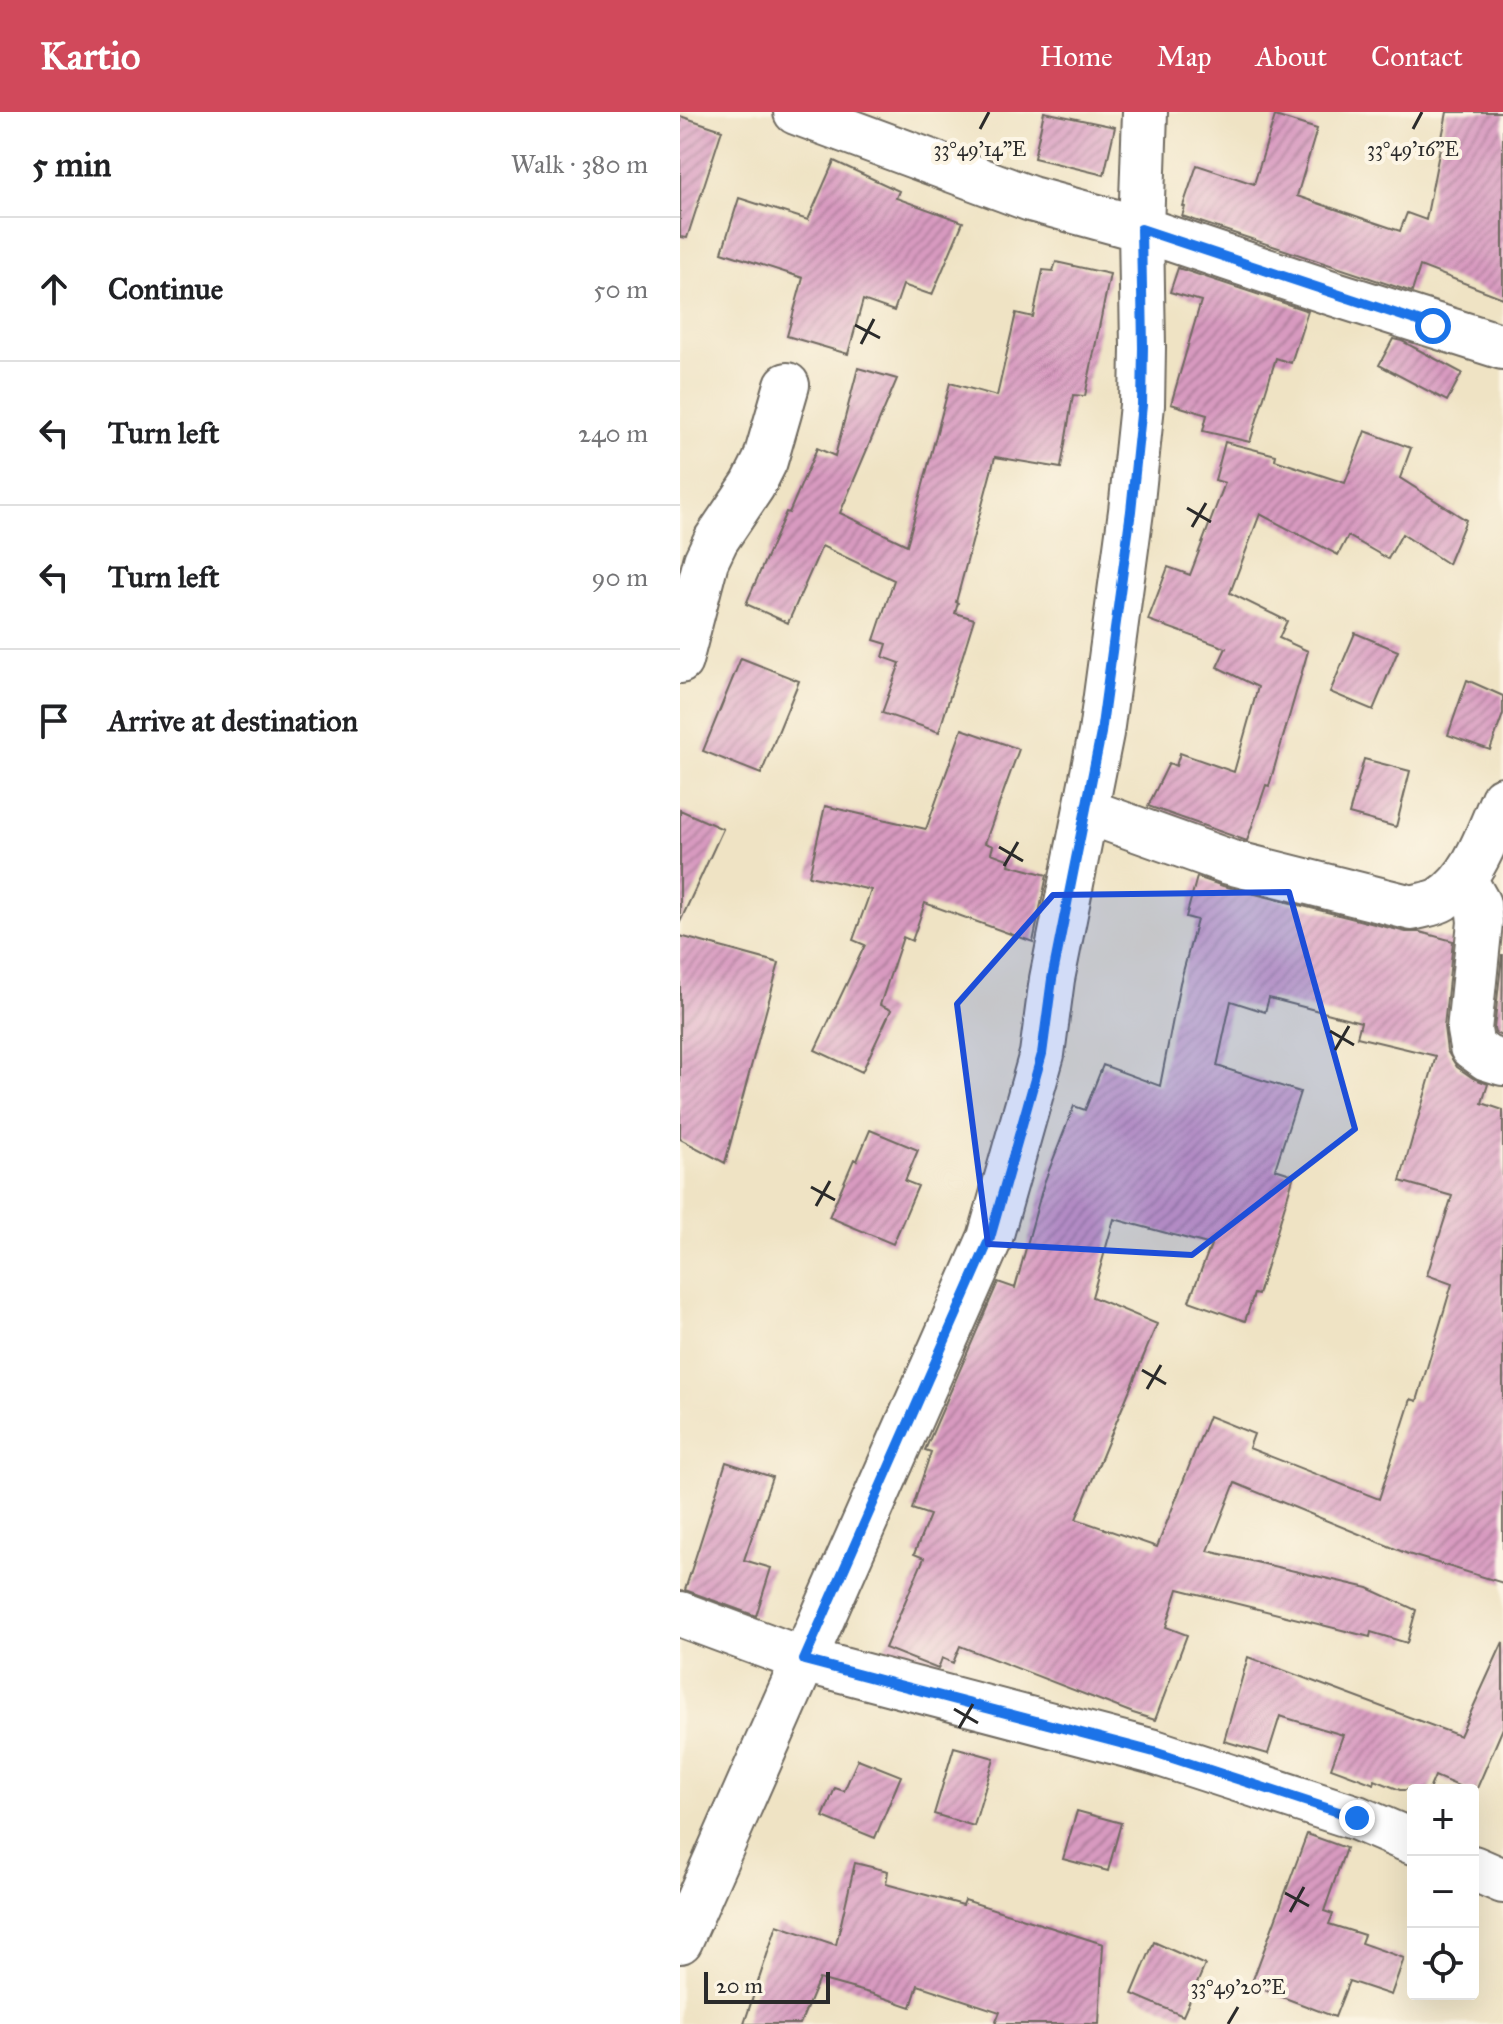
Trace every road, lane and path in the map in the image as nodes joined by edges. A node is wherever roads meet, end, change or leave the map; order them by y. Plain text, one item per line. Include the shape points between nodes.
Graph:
1 (796, 112) edge
2 (1145, 112) edge
3 (1141, 229) junction
4 (1503, 347) edge
5 (787, 385) dead end
6 (680, 661) edge
7 (1503, 799) edge
8 (1086, 811) junction
9 (1464, 879) junction
10 (1503, 1063) edge
11 (680, 1614) edge
12 (804, 1660) junction
13 (1407, 1839) edge
14 (1479, 1871) edge
15 (1503, 1881) edge
16 (680, 1941) edge

1 - 3 street via 1031,199
2 - 3 street
3 - 4 street
3 - 8 street via 1142,405 1106,701
5 - 6 street via 765,461 706,561
7 - 9 street
8 - 9 street via 1229,862 1412,908 1440,900
8 - 12 street via 1042,1054 990,1238
9 - 10 street via 1478,904 1480,922 1469,1030 1472,1047
11 - 12 street
12 - 13 street via 1154,1752
12 - 16 street
14 - 15 street

